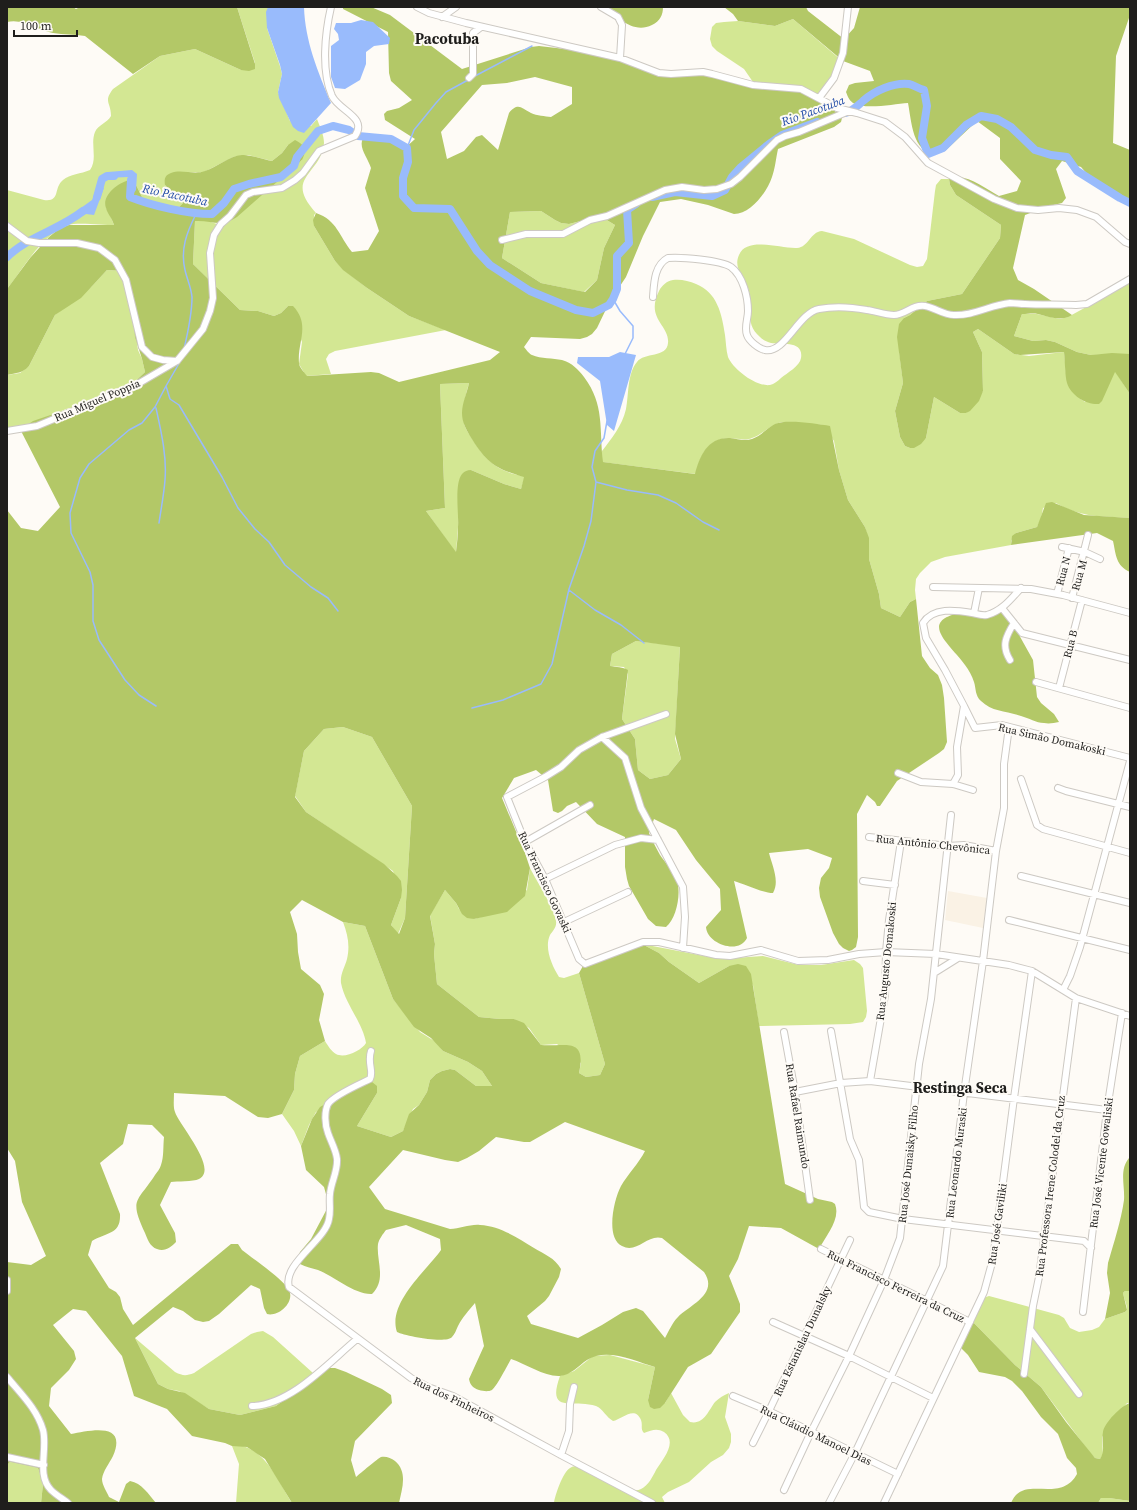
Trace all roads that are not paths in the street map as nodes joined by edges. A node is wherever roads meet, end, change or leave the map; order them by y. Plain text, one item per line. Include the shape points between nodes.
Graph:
1 (331, 7) edge
2 (417, 7) edge
3 (456, 7) edge
4 (601, 7) edge
5 (848, 7) edge
6 (442, 17) junction
7 (480, 26) junction
8 (620, 58) junction
9 (469, 78) dead end
10 (819, 98) junction
11 (850, 111) junction
12 (7, 226) edge
13 (502, 240) dead end
14 (1130, 244) edge
15 (1130, 279) edge
16 (653, 297) dead end
17 (177, 361) junction
18 (7, 431) edge
19 (1088, 534) dead end
20 (1062, 547) dead end
21 (1069, 548) junction
22 (1085, 552) junction
23 (1100, 559) dead end
24 (933, 587) dead end
25 (979, 588) junction
26 (1021, 588) junction
27 (1057, 594) junction
28 (1072, 598) junction
29 (1082, 600) junction
30 (1002, 608) junction
31 (974, 613) junction
32 (1130, 613) edge
33 (1014, 623) junction
34 (1070, 645) junction
35 (1010, 660) dead end
36 (1130, 660) edge
37 (1036, 682) dead end
38 (1059, 688) junction
39 (964, 706) junction
40 (1130, 708) edge
41 (666, 714) dead end
42 (1009, 727) junction
43 (602, 737) junction
44 (1130, 759) edge
45 (898, 773) dead end
46 (1021, 779) dead end
47 (953, 784) junction
48 (1058, 788) dead end
49 (973, 790) dead end
50 (1119, 804) junction
51 (590, 805) dead end
52 (1130, 806) edge
53 (951, 815) dead end
54 (869, 837) dead end
55 (658, 840) junction
56 (901, 841) junction
57 (525, 842) junction
58 (948, 846) junction
59 (1108, 847) junction
60 (996, 851) junction
61 (1130, 853) edge
62 (1021, 876) dead end
63 (545, 879) junction
64 (863, 881) dead end
65 (895, 885) junction
66 (628, 892) dead end
67 (1095, 895) junction
68 (1130, 903) edge
69 (1009, 920) dead end
70 (564, 922) junction
71 (1083, 937) junction
72 (683, 948) junction
73 (1130, 950) edge
74 (886, 952) junction
75 (936, 954) junction
76 (958, 958) junction
77 (983, 961) junction
78 (1032, 971) junction
79 (934, 974) junction
80 (1063, 990) junction
81 (1076, 998) junction
82 (1122, 1013) junction
83 (1130, 1016) edge
84 (831, 1031) dead end
85 (784, 1032) dead end
86 (371, 1051) dead end
87 (870, 1081) junction
88 (841, 1083) junction
89 (917, 1088) junction
90 (795, 1092) junction
91 (964, 1092) junction
92 (1014, 1098) junction
93 (1061, 1105) junction
94 (1107, 1110) junction
95 (810, 1200) dead end
96 (903, 1219) junction
97 (948, 1224) junction
98 (996, 1230) junction
99 (1044, 1236) junction
100 (850, 1240) dead end
101 (1091, 1248) junction
102 (821, 1249) dead end
103 (840, 1258) junction
104 (7, 1280) edge
105 (884, 1280) junction
106 (7, 1291) edge
107 (927, 1301) junction
108 (1083, 1312) dead end
109 (773, 1322) dead end
110 (970, 1322) junction
111 (1030, 1329) junction
112 (805, 1336) junction
113 (357, 1339) junction
114 (849, 1356) junction
115 (1024, 1374) dead end
116 (7, 1377) edge
117 (891, 1378) junction
118 (574, 1387) dead end
119 (1079, 1394) dead end
120 (733, 1396) dead end
121 (933, 1398) junction
122 (252, 1406) dead end
123 (770, 1412) junction
124 (811, 1432) junction
125 (753, 1443) dead end
126 (855, 1453) junction
127 (561, 1456) junction
128 (7, 1457) edge
129 (44, 1466) junction
130 (898, 1474) junction
131 (784, 1490) dead end
132 (68, 1503) edge
133 (652, 1503) edge
134 (829, 1503) edge
135 (884, 1503) edge

1 - 17 street, Rua Miguel Poppia via 326,30 328,87 335,101 359,122 358,132 355,136 318,151 303,173 282,188 246,195 221,224 214,235 210,253 213,298 210,311 203,329
2 - 6 street
3 - 6 street
4 - 8 street via 618,17 622,25
5 - 10 street via 843,54 834,78
6 - 7 street
7 - 8 street
7 - 9 street via 473,33 473,74
8 - 10 street via 658,73 712,74 753,85 801,89
10 - 11 street via 836,108
11 - 13 street via 776,140 731,184 717,189 682,187 665,190 606,216 590,220 563,234 526,234
11 - 14 street via 885,122 905,137 928,163 994,199 1017,208 1077,210 1096,217
12 - 17 street via 27,241 77,243 100,248 115,260 126,280 142,348 152,357
15 - 16 street via 1087,304 1009,303 970,315 940,313 934,308 924,306 914,306 894,315 833,307 816,310 806,316 782,343 772,350 764,350 747,335 748,311 745,291 740,277 731,268 709,261 668,258 659,266
17 - 18 street, Rua Miguel Poppia via 130,388 37,426
19 - 22 street, Rua M
20 - 21 street
21 - 22 street
21 - 27 street, Rua N
22 - 23 street
22 - 28 street, Rua M
24 - 25 street
25 - 26 street
25 - 31 street
26 - 27 street
26 - 30 street
27 - 28 street
28 - 29 street
29 - 32 street
29 - 34 street, Rua B
30 - 31 street via 984,616
30 - 33 street
31 - 39 street via 938,611 927,616 923,623 926,638
33 - 34 street via 1022,634
33 - 35 street via 1005,640 1006,654
34 - 36 street
34 - 38 street, Rua B
37 - 38 street
38 - 40 street
39 - 42 street, Rua Simão Domakoski via 975,728 997,725
39 - 47 street via 957,747 958,775
41 - 43 street
42 - 44 street, Rua Simão Domakoski
42 - 60 street, Rua Leonardo Muraski via 1004,764 1004,808
43 - 55 street via 624,758 641,808
43 - 57 street, Rua Francisco Govaski via 578,750 561,767 507,797
44 - 50 street
45 - 47 street via 921,782
46 - 59 street via 1037,825 1043,829
47 - 49 street
48 - 50 street
50 - 52 street
50 - 59 street
51 - 57 street
53 - 58 street, Rua José Dunaisky Filho
54 - 56 street, Rua Antônio Chevônica
55 - 63 street via 641,838 615,845
55 - 72 street via 683,887
56 - 58 street, Rua Antônio Chevônica
56 - 65 street, Rua Augusto Domakoski
57 - 63 street, Rua Francisco Govaski
58 - 60 street, Rua Antônio Chevônica via 964,845
58 - 75 street, Rua José Dunaisky Filho
59 - 61 street
59 - 67 street
60 - 77 street, Rua Leonardo Muraski
62 - 67 street
63 - 70 street, Rua Francisco Govaski
64 - 65 street
65 - 74 street, Rua Augusto Domakoski
66 - 70 street
67 - 68 street
67 - 71 street
69 - 71 street
70 - 72 street, Rua Francisco Govaski via 579,959 585,964 643,942 658,942
71 - 73 street
71 - 80 street
72 - 74 street via 730,956 761,950 798,961 828,960
74 - 75 street
74 - 87 street, Rua Augusto Domakoski via 885,995
75 - 76 street
75 - 79 street, Rua José Dunaisky Filho
76 - 77 street
76 - 79 street
77 - 78 street
77 - 91 street, Rua Leonardo Muraski
78 - 80 street
78 - 92 street, Rua José Gaviliki
79 - 89 street, Rua José Dunaisky Filho via 918,1064
80 - 81 street
81 - 82 street
81 - 93 street, Rua Professora Irene Colodel da Cruz
82 - 83 street
82 - 94 street, Rua José Vicente Gowaliski
84 - 88 street
85 - 90 street, Rua Rafael Raimundo
86 - 113 street, Rua dos Pinheiros via 370,1079 334,1098 325,1113 328,1132 337,1157 337,1167 331,1185 329,1220 325,1231 307,1249 287,1281 289,1287
87 - 88 street
87 - 89 street
88 - 90 street
88 - 96 street via 850,1139 859,1160 864,1207 869,1212
89 - 91 street
89 - 96 street, Rua José Dunaisky Filho
90 - 95 street, Rua Rafael Raimundo
91 - 92 street
91 - 97 street, Rua Leonardo Muraski
92 - 93 street
92 - 98 street, Rua José Gaviliki
93 - 94 street
93 - 99 street, Rua Professora Irene Colodel da Cruz
94 - 101 street, Rua José Vicente Gowaliski
96 - 97 street
96 - 105 street, Rua José Dunaisky Filho via 900,1238
97 - 98 street
97 - 107 street, Rua Leonardo Muraski via 944,1266
98 - 99 street
98 - 110 street, Rua José Gaviliki via 993,1259 984,1292
99 - 101 street via 1084,1241
99 - 111 street, Rua Professora Irene Colodel da Cruz
100 - 103 street, Rua Estanislau Dunalsky
101 - 108 street, Rua José Vicente Gowaliski
102 - 103 street, Rua Francisco Ferreira da Cruz
103 - 105 street, Rua Francisco Ferreira da Cruz
103 - 112 street, Rua Estanislau Dunalsky
104 - 106 street
105 - 107 street, Rua Francisco Ferreira da Cruz
105 - 114 street, Rua José Dunaisky Filho
107 - 110 street, Rua Francisco Ferreira da Cruz
107 - 117 street, Rua Leonardo Muraski
109 - 112 street
110 - 121 street, Rua José Gaviliki
111 - 115 street, Rua Professora Irene Colodel da Cruz
111 - 119 street
112 - 114 street
112 - 123 street, Rua Estanislau Dunalsky
113 - 122 street via 301,1386 272,1403
113 - 127 street, Rua dos Pinheiros via 411,1378 453,1396
114 - 117 street
114 - 124 street, Rua José Dunaisky Filho
116 - 129 street via 36,1412 43,1430
117 - 121 street
117 - 126 street, Rua Leonardo Muraski
118 - 127 street via 570,1404 569,1431
120 - 123 street, Rua Cláudio Manoel Dias
121 - 130 street, Rua José Gaviliki
123 - 124 street, Rua Cláudio Manoel Dias
123 - 125 street, Rua Estanislau Dunalsky
124 - 126 street, Rua Cláudio Manoel Dias
124 - 131 street, Rua José Dunaisky Filho
126 - 130 street, Rua Cláudio Manoel Dias
126 - 134 street, Rua Leonardo Muraski
127 - 133 street, Rua dos Pinheiros
128 - 129 street
129 - 132 street via 44,1477 50,1489
130 - 135 street, Rua José Gaviliki

